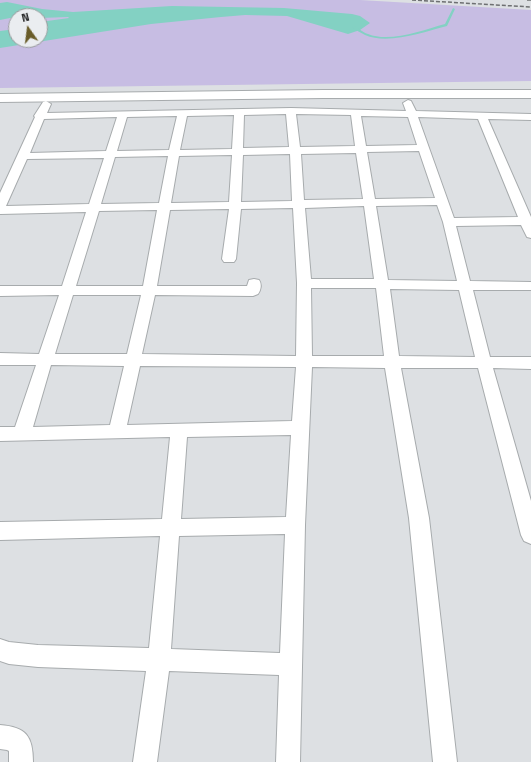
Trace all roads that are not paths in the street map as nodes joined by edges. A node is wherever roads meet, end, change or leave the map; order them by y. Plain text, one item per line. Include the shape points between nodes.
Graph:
1 (531, 94) edge
2 (0, 98) edge
3 (531, 101) edge
4 (0, 104) edge
5 (46, 104) junction
6 (409, 107) junction
7 (291, 111) junction
8 (239, 112) junction
9 (355, 112) junction
10 (183, 113) junction
11 (124, 114) junction
12 (40, 116) junction
13 (482, 116) junction
14 (531, 117) edge
15 (424, 148) junction
16 (360, 150) junction
17 (296, 151) junction
18 (236, 152) junction
19 (174, 153) junction
20 (110, 154) junction
21 (23, 156) junction
22 (442, 201) junction
23 (369, 203) junction
24 (299, 205) junction
25 (0, 206) edge
26 (165, 206) junction
27 (235, 206) junction
28 (94, 207) junction
29 (0, 210) edge
30 (449, 222) junction
31 (528, 222) edge
32 (531, 234) edge
33 (229, 258) dead end
34 (254, 283) dead end
35 (304, 283) junction
36 (382, 284) junction
37 (465, 285) junction
38 (531, 286) edge
39 (67, 290) junction
40 (149, 290) junction
41 (0, 291) edge
42 (0, 359) edge
43 (45, 359) junction
44 (132, 360) junction
45 (304, 362) junction
46 (392, 362) junction
47 (484, 363) junction
48 (531, 363) edge
49 (301, 428) junction
50 (179, 430) junction
51 (117, 431) junction
52 (22, 433) junction
53 (0, 434) edge
54 (295, 525) junction
55 (171, 527) junction
56 (0, 531) edge
57 (531, 535) edge
58 (0, 650) edge
59 (159, 659) junction
60 (290, 664) junction
61 (0, 737) edge
62 (21, 762) edge
63 (145, 762) edge
64 (288, 762) edge
65 (445, 762) edge

1 - 2 highway
3 - 6 highway
4 - 5 highway
5 - 6 highway
5 - 12 street
6 - 9 street
6 - 13 street
6 - 15 street
7 - 8 street
7 - 9 street
7 - 17 street
8 - 10 street
8 - 18 street
9 - 16 street
10 - 11 street
10 - 19 street
11 - 12 street
11 - 20 street
12 - 21 street
13 - 14 street
13 - 31 street
15 - 16 street
15 - 22 street
16 - 17 street
16 - 23 street
17 - 18 street
17 - 24 street
18 - 19 street
18 - 27 street
19 - 20 street
19 - 26 street
20 - 21 street
20 - 28 street
21 - 25 street
22 - 23 street
22 - 30 street
23 - 24 street
23 - 36 street
24 - 27 street
24 - 35 street
26 - 27 street
26 - 28 street
26 - 40 street
27 - 33 street
28 - 29 street
28 - 39 street
30 - 31 street
30 - 37 street
31 - 32 street
34 - 40 street via 253,291
35 - 36 street
35 - 45 street
36 - 37 street
36 - 46 street
37 - 38 street
37 - 47 street
39 - 40 street
39 - 41 street
39 - 43 street
40 - 44 street
42 - 43 street
43 - 44 street
43 - 52 street
44 - 45 street
44 - 51 street
45 - 46 street
45 - 49 street
46 - 47 street
46 - 65 street via 418,518
47 - 48 street
47 - 57 street
49 - 50 street
49 - 54 street
50 - 51 street
50 - 55 street
51 - 52 street
52 - 53 street
54 - 55 street
54 - 60 street
55 - 56 street
55 - 59 street
58 - 59 street via 38,656
59 - 60 street
59 - 63 street
60 - 64 street
61 - 62 street via 13,738 21,747

